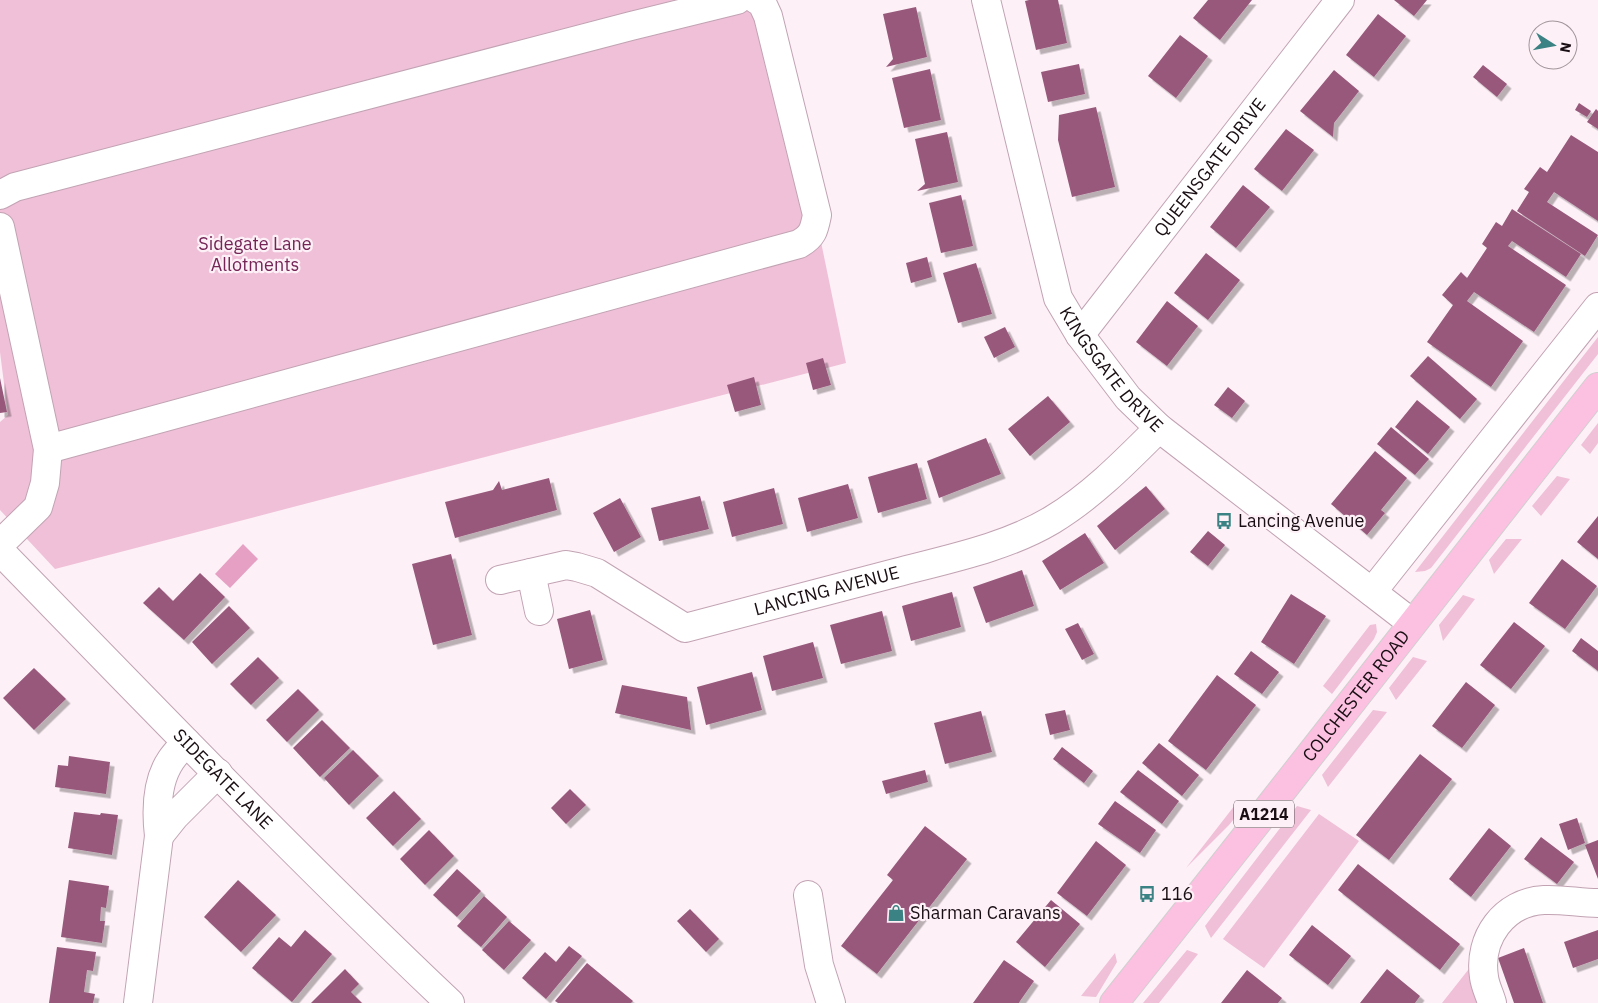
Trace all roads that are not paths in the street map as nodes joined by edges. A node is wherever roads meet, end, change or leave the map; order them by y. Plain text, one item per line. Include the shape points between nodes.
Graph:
1 (637, 0) edge
2 (737, 0) edge
3 (757, 0) edge
4 (986, 0) edge
5 (1340, 0) edge
6 (631, 26) junction
7 (0, 195) edge
8 (0, 227) edge
9 (1598, 307) edge
10 (1080, 335) junction
11 (1598, 387) edge
12 (1158, 428) junction
13 (48, 449) junction
14 (0, 544) edge
15 (0, 551) edge
16 (531, 573) junction
17 (500, 580) dead end
18 (1372, 592) junction
19 (539, 611) dead end
20 (1412, 624) junction
21 (186, 742) junction
22 (218, 773) junction
23 (158, 836) junction
24 (808, 895) dead end
25 (1598, 903) edge
26 (138, 1003) edge
27 (450, 1003) edge
28 (831, 1003) edge
29 (1114, 1003) edge
30 (1492, 1003) edge

1 - 6 street
2 - 6 street
3 - 13 street via 768,16 817,215 814,229 799,244
4 - 10 street, KINGSGATE DRIVE via 1058,298
5 - 10 street, QUEENSGATE DRIVE
6 - 7 street via 15,187
8 - 13 street
9 - 18 street
10 - 12 street, KINGSGATE DRIVE via 1128,398
11 - 20 main road, COLCHESTER ROAD / A1214
12 - 16 street, LANCING AVENUE via 1081,501 1020,536 970,554 685,628 589,570 566,565
12 - 18 street, KINGSGATE DRIVE
13 - 14 street via 45,483 38,507
15 - 21 street, SIDEGATE LANE
16 - 17 street, LANCING AVENUE
16 - 19 street
18 - 20 street, KINGSGATE DRIVE
20 - 29 main road, COLCHESTER ROAD / A1214
21 - 22 street, SIDEGATE LANE
21 - 23 street via 170,760 160,788 156,810
22 - 23 street
22 - 27 street, SIDEGATE LANE
23 - 26 street
24 - 28 street via 818,965
25 - 30 street via 1545,900 1523,903 1503,916 1488,938 1484,961 1484,978

